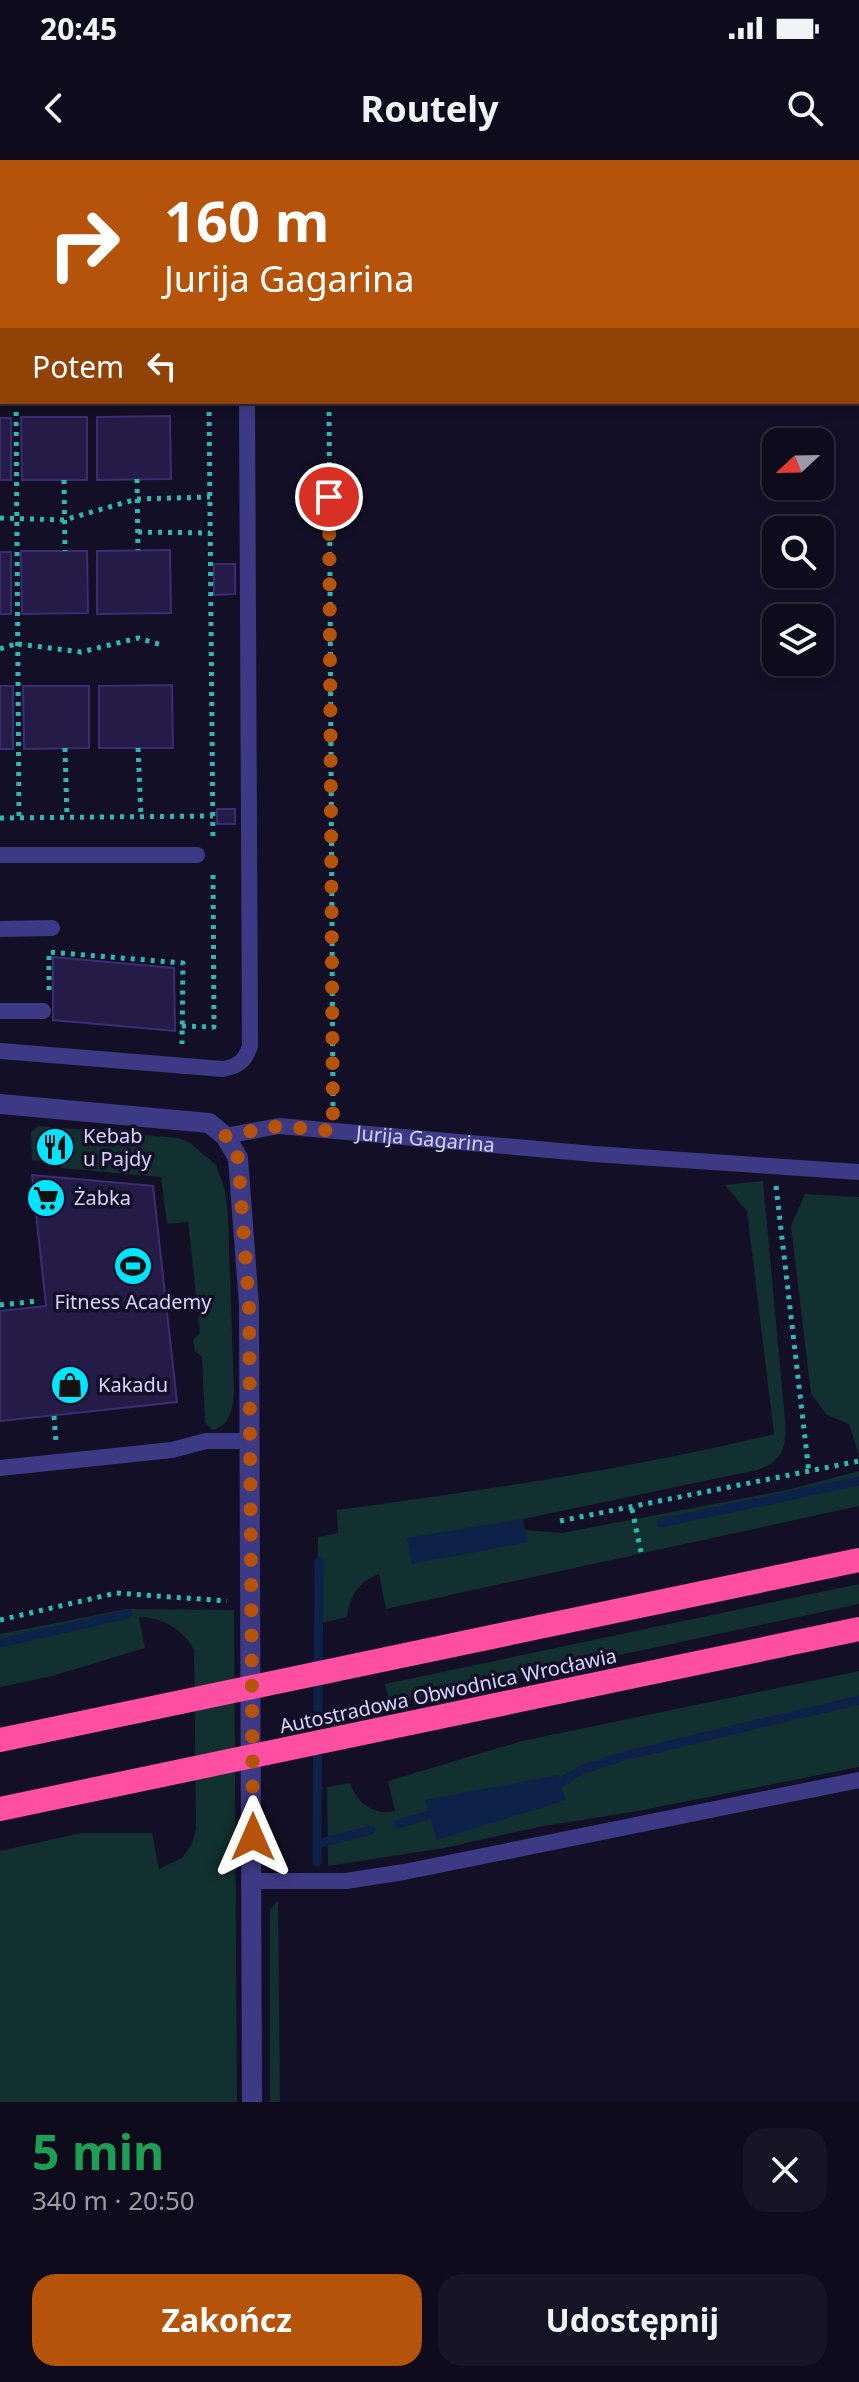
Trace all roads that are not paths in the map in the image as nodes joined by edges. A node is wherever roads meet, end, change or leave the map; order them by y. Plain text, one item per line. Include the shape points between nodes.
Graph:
1 (247, 404) edge
2 (0, 855) edge
3 (205, 858) road end
4 (52, 928) dead end
5 (0, 929) edge
6 (46, 1004) road end
7 (0, 1011) edge
8 (0, 1051) edge
9 (0, 1104) edge
10 (225, 1136) junction
11 (859, 1172) edge
12 (251, 1441) junction
13 (0, 1468) edge
14 (859, 1560) edge
15 (859, 1629) edge
16 (0, 1740) edge
17 (859, 1780) edge
18 (0, 1809) edge
19 (253, 1881) junction
20 (252, 2102) edge

1 - 8 lane via 246,1058 236,1067
2 - 3 lane
4 - 5 lane
6 - 7 lane
9 - 10 street via 209,1123
10 - 11 lane, Jurija Gagarina via 279,1126
10 - 12 street via 238,1158 245,1232
12 - 13 lane via 206,1441 172,1450
12 - 19 street
14 - 16 highway
15 - 18 highway, Autostradowa Obwodnica Wrocławia
17 - 19 lane via 404,1872 346,1881
19 - 20 street

